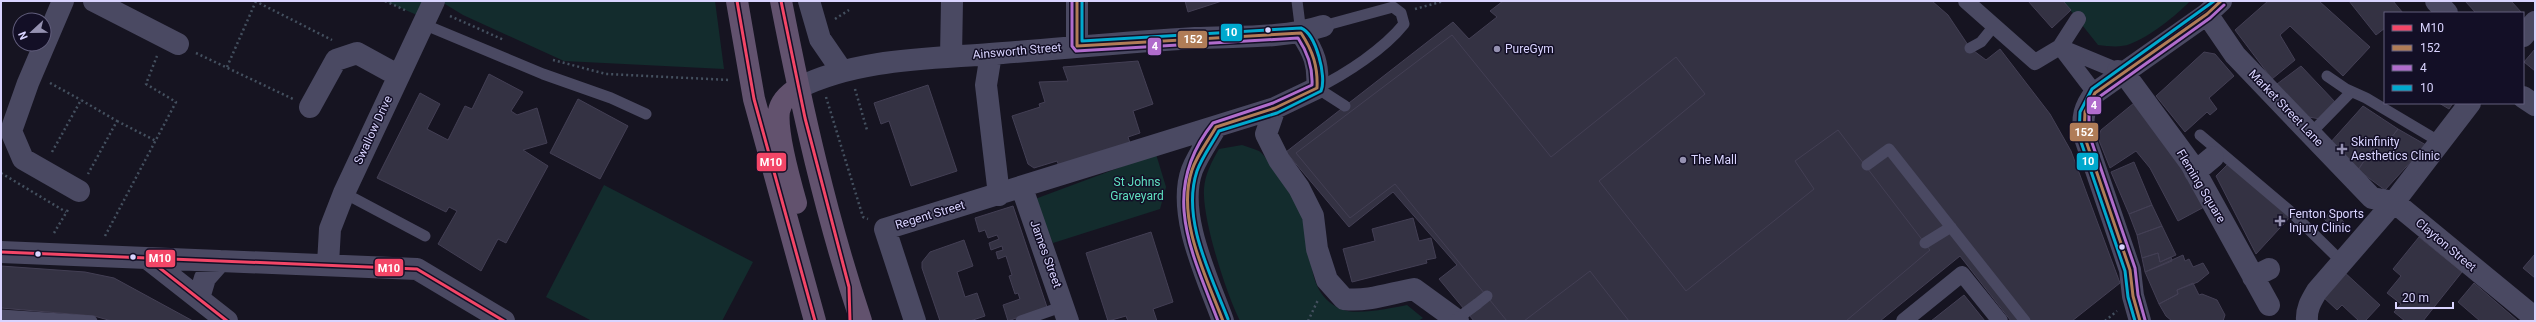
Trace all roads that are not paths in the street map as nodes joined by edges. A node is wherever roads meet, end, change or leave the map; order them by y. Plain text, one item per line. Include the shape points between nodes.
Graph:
1 (94, 1) edge
2 (737, 1) edge
3 (781, 1) edge
4 (809, 1) edge
5 (952, 1) edge
6 (1077, 1) edge
7 (1297, 1) edge
8 (1966, 1) edge
9 (2436, 1) edge
10 (56, 3) edge
11 (2210, 5) edge
12 (429, 11) edge
13 (2446, 12) edge
14 (2078, 19) dead end
15 (2535, 22) edge
16 (1323, 26) joint
17 (1994, 26) junction
18 (1301, 33) junction
19 (2524, 35) edge
20 (171, 40) road end
21 (1077, 46) junction
22 (2060, 47) junction
23 (1970, 48) dead end
24 (991, 54) junction
25 (951, 56) junction
26 (845, 70) junction
27 (2121, 72) junction
28 (399, 76) junction
29 (2327, 76) dead end
30 (798, 88) junction
31 (1317, 88) junction
32 (2093, 91) junction
33 (2351, 92) junction
34 (2524, 98) edge
35 (2469, 104) edge
36 (2535, 105) edge
37 (1345, 106) dead end
38 (310, 108) road end
39 (1275, 108) junction
40 (646, 114) dead end
41 (1216, 127) junction
42 (2310, 134) junction
43 (2200, 135) dead end
44 (2440, 142) junction
45 (2213, 157) dead end
46 (1867, 165) dead end
47 (2195, 172) junction
48 (1022, 188) junction
49 (79, 191) road end
50 (344, 193) junction
51 (999, 195) junction
52 (2394, 202) junction
53 (1951, 227) junction
54 (425, 236) dead end
55 (1925, 243) dead end
56 (1, 252) edge
57 (147, 258) junction
58 (220, 262) junction
59 (2342, 262) junction
60 (328, 264) junction
61 (849, 286) junction
62 (1487, 296) dead end
63 (199, 298) junction
64 (2270, 305) dead end
65 (1066, 313) edge
66 (1, 315) edge
67 (2535, 318) edge
68 (223, 320) edge
69 (2139, 320) edge
70 (92, 321) edge
71 (504, 321) edge
72 (815, 321) edge
73 (824, 321) edge
74 (850, 321) edge
75 (860, 321) edge
76 (915, 321) edge
77 (1021, 321) edge
78 (1223, 321) edge
79 (1454, 321) edge
80 (1458, 321) edge
81 (1904, 321) edge
82 (2000, 321) edge
83 (2025, 321) edge
84 (2307, 321) edge

1 - 20 street
2 - 72 highway via 754,99
3 - 30 highway
4 - 26 street via 820,39
5 - 25 street
6 - 21 street
7 - 18 lane
8 - 17 street
9 - 13 street
10 - 49 street via 11,131 23,159
11 - 27 street
11 - 42 street, Market Street Lane via 2235,54
12 - 28 street, Swallow Drive
12 - 40 lane via 543,74 611,98
14 - 22 street
15 - 19 street
16 - 18 street, Ainsworth Street
16 - 31 lane via 1393,7 1401,13 1404,24 1396,34 1338,78
17 - 22 street via 2035,62
17 - 23 lane via 1981,42
18 - 21 street, Ainsworth Street
18 - 31 street via 1314,52 1318,70
21 - 24 street, Ainsworth Street
22 - 27 street
22 - 32 street
24 - 25 street, Ainsworth Street
24 - 51 street via 986,85
25 - 26 street, Ainsworth Street
26 - 30 street, Ainsworth Street via 820,77
27 - 32 street
27 - 47 street, Fleming Square
28 - 38 street via 357,52 336,60
28 - 50 street, Swallow Drive
29 - 33 lane
30 - 61 highway
30 - 73 highway via 789,94 782,104 779,111 780,126 794,194 822,291
31 - 37 lane
31 - 39 street
32 - 69 street via 2083,119 2088,151 2130,270
33 - 42 lane
33 - 44 lane via 2366,98
34 - 36 street
35 - 44 street
39 - 41 street
39 - 80 street via 1266,134 1313,216 1317,248 1327,280 1344,299 1363,301 1414,289
41 - 48 street
41 - 78 street via 1192,171 1188,195 1192,231
42 - 52 street, Market Street Lane via 2372,198
43 - 59 lane via 2291,212
44 - 52 street
45 - 47 street
46 - 53 lane via 1889,149
47 - 64 street, Fleming Square via 2261,273
48 - 51 street
48 - 65 street, James Street
50 - 54 lane
50 - 60 street, Swallow Drive via 330,229
51 - 76 street, Regent Street via 885,229
52 - 59 street
52 - 67 street, Clayton Street
53 - 55 lane
53 - 83 lane
56 - 57 street
57 - 58 street
57 - 63 street
58 - 60 street
58 - 63 street via 205,278
59 - 84 street via 2310,302 2306,314
60 - 71 street via 417,269
61 - 74 highway
61 - 75 highway
62 - 79 lane, bridge
63 - 68 street
65 - 77 lane
66 - 70 lane
81 - 82 street via 1962,274

